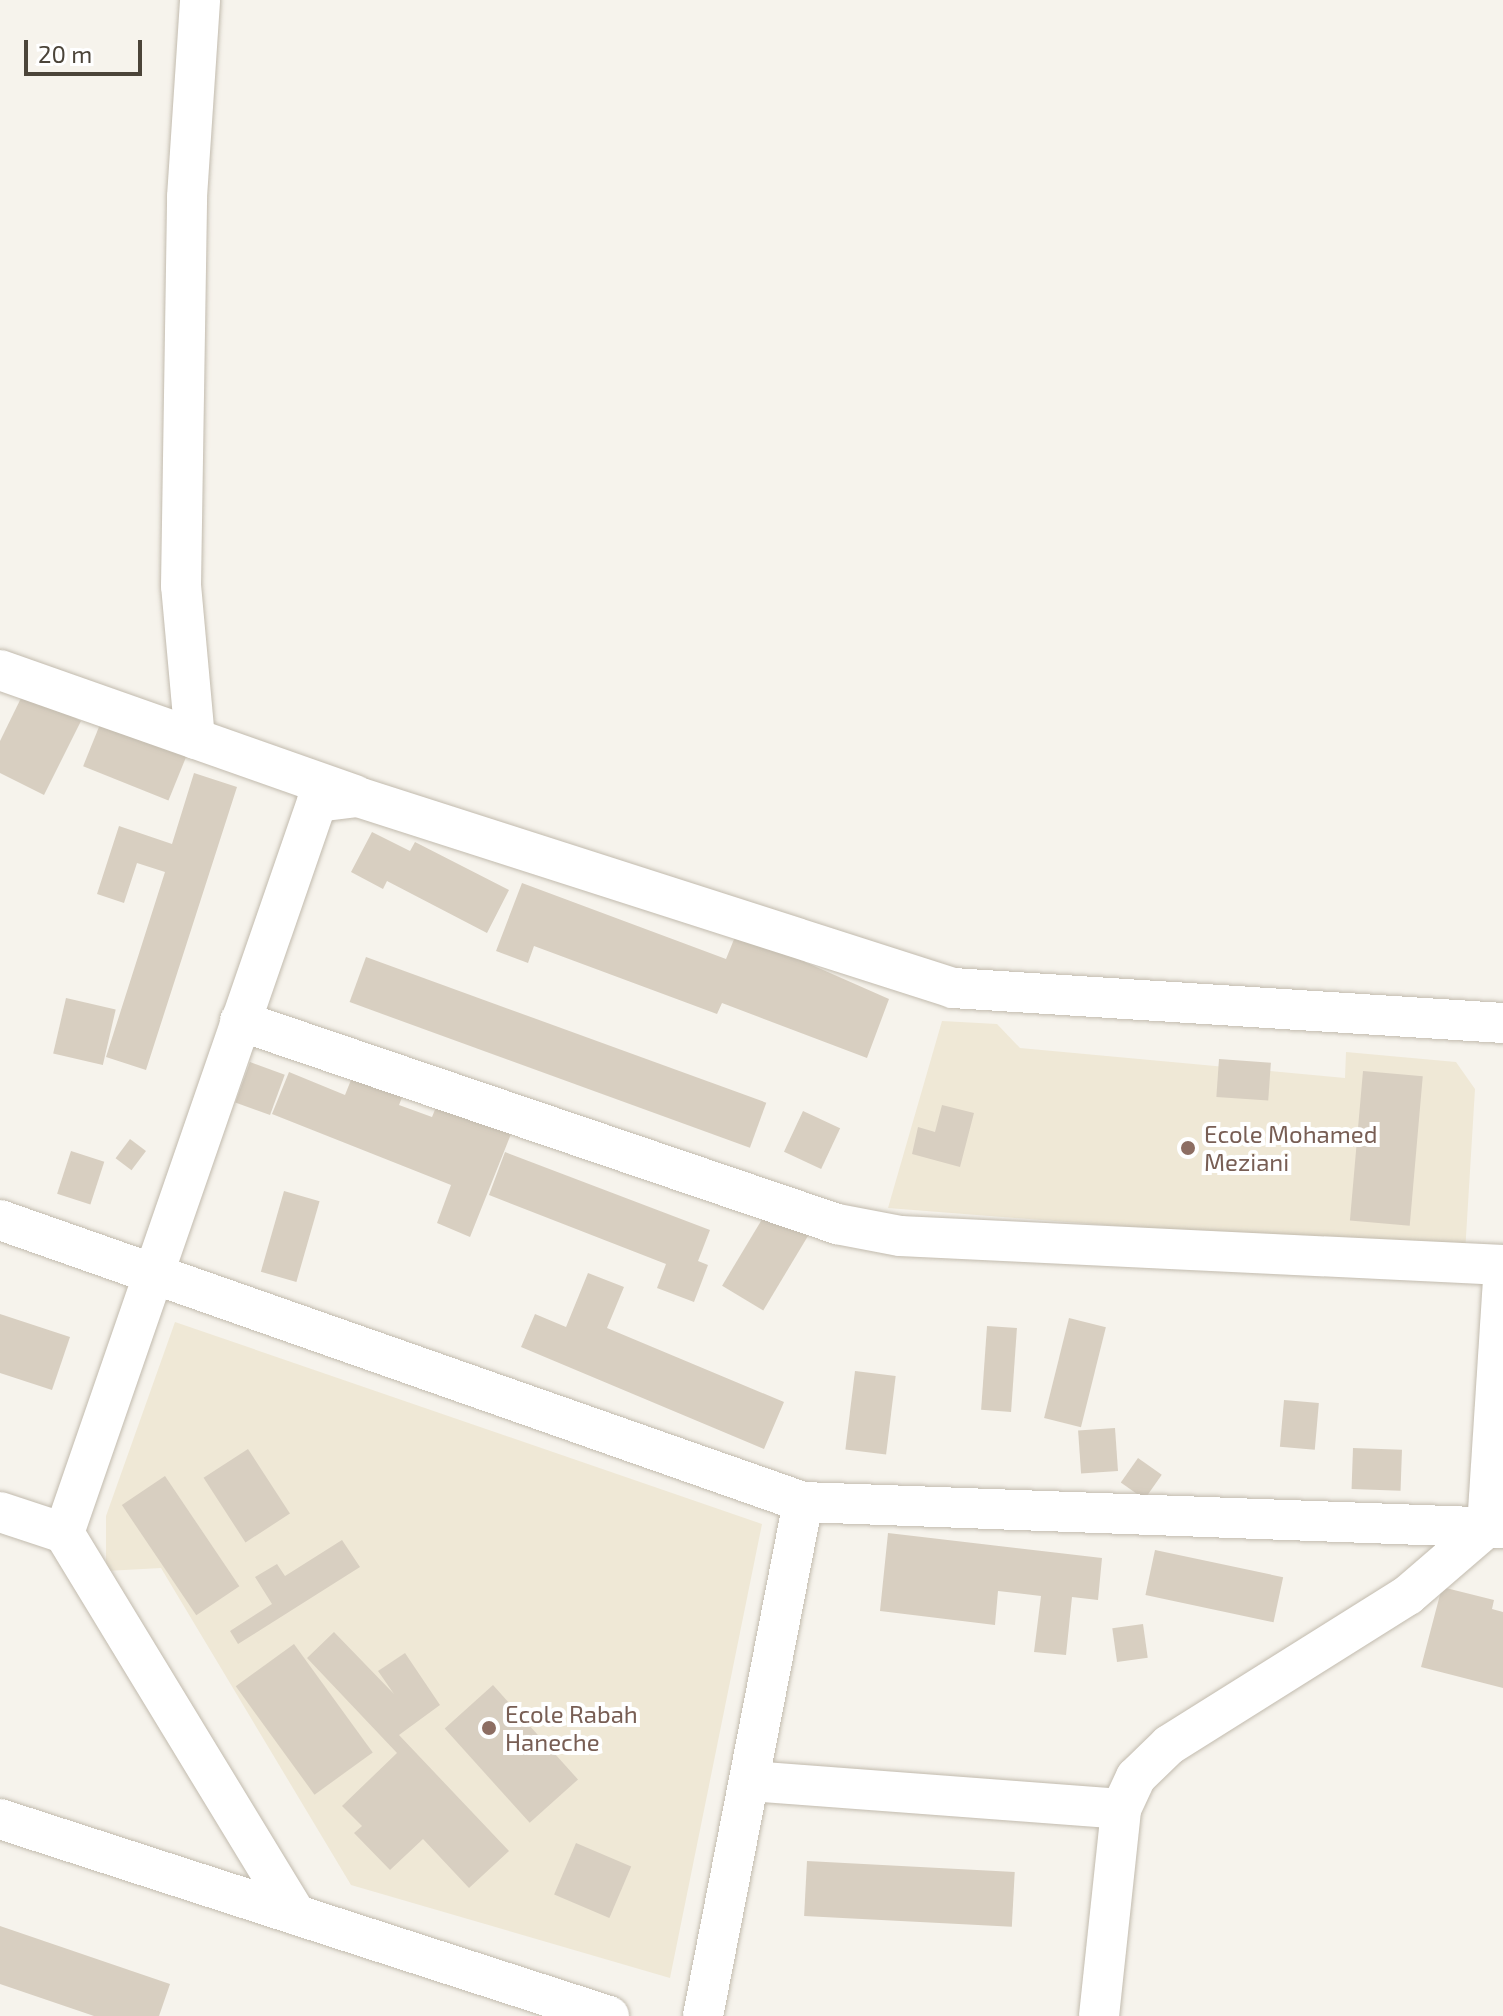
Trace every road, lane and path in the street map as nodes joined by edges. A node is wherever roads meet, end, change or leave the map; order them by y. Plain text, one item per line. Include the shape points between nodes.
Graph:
1 (200, 0) edge
2 (0, 670) edge
3 (195, 739) junction
4 (358, 797) junction
5 (240, 1021) junction
6 (1503, 1023) edge
7 (0, 1220) edge
8 (1503, 1265) edge
9 (156, 1270) junction
10 (1503, 1280) edge
11 (803, 1502) junction
12 (0, 1512) edge
13 (1495, 1528) edge
14 (64, 1533) junction
15 (750, 1781) junction
16 (1121, 1809) junction
17 (0, 1819) edge
18 (296, 1915) junction
19 (609, 2016) edge
20 (703, 2016) edge
21 (1099, 2016) edge

1 - 3 street via 187,197 181,586
2 - 3 street
3 - 4 street
4 - 5 street via 317,802
4 - 6 street via 953,988
5 - 8 street via 837,1224 900,1236
5 - 9 street
7 - 9 street
9 - 11 street
9 - 14 street
10 - 13 street
11 - 13 street
11 - 15 street
12 - 14 street
13 - 16 street via 1408,1595 1169,1745 1136,1777
14 - 18 street
15 - 16 street
15 - 20 street
16 - 21 street
17 - 18 street
18 - 19 street

